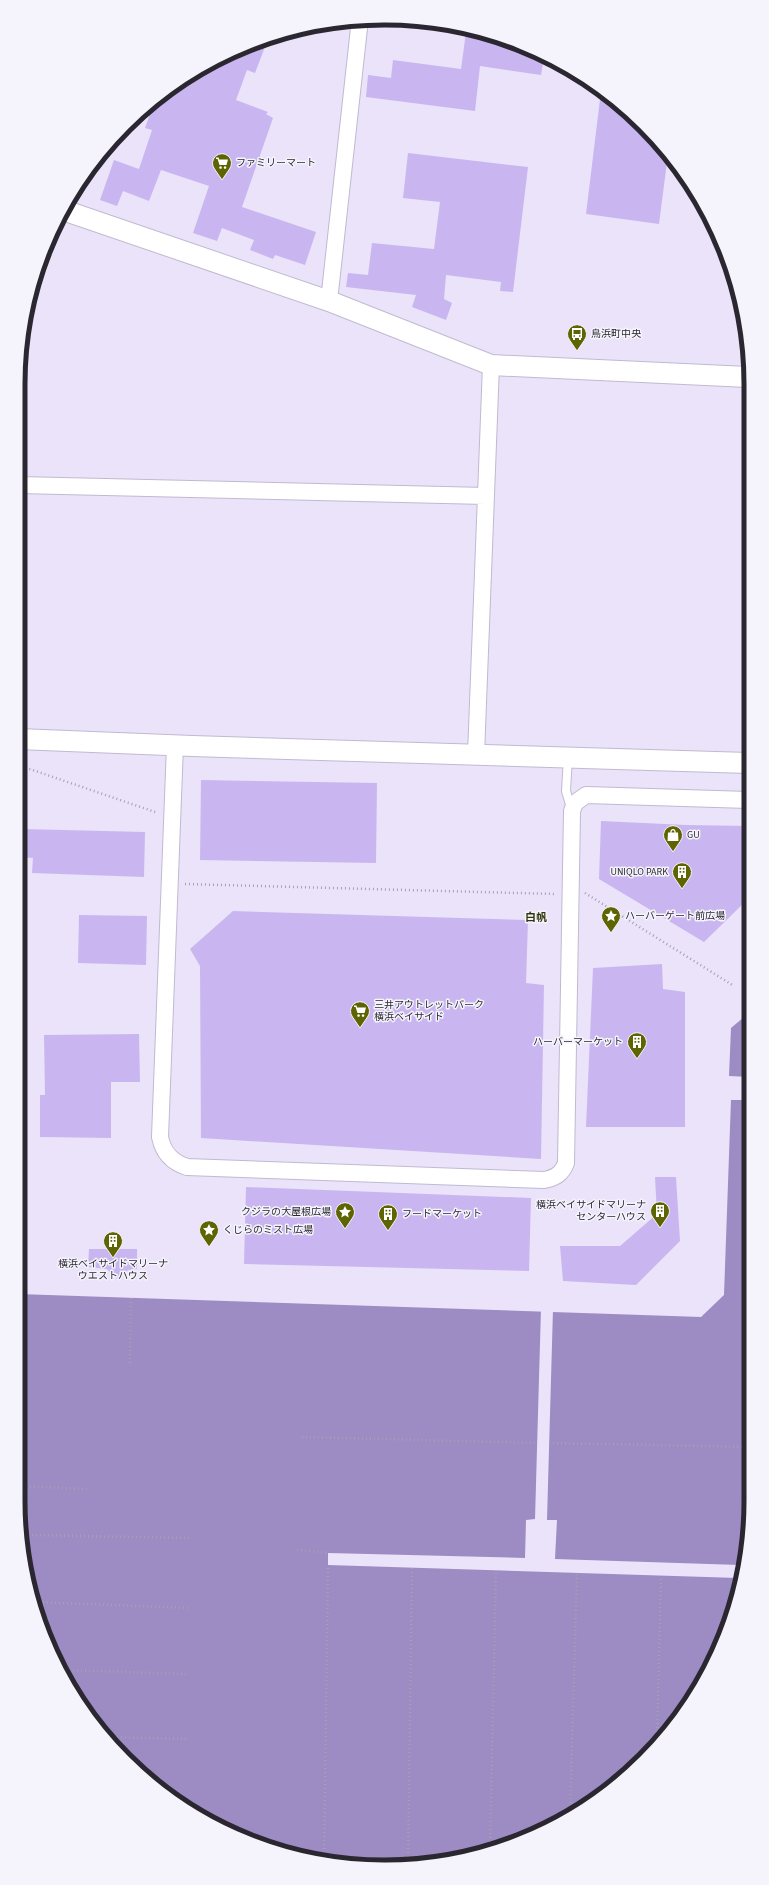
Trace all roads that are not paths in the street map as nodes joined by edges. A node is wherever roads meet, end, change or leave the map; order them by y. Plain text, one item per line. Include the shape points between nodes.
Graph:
1 (359, 26) edge
2 (69, 212) edge
3 (329, 301) junction
4 (491, 365) junction
5 (744, 377) edge
6 (25, 485) edge
7 (486, 496) junction
8 (25, 739) edge
9 (175, 745) junction
10 (476, 755) junction
11 (568, 757) junction
12 (744, 763) edge
13 (744, 800) edge
14 (572, 811) junction

1 - 3 street
2 - 3 street
3 - 4 street
4 - 5 street
4 - 7 street
6 - 7 street
7 - 10 street
8 - 9 street
9 - 10 street
9 - 14 street via 160,1137 162,1148 170,1158 186,1167 544,1180 555,1178 566,1163
10 - 11 street
11 - 12 street
11 - 14 lane via 566,791
13 - 14 street via 586,795 575,803

